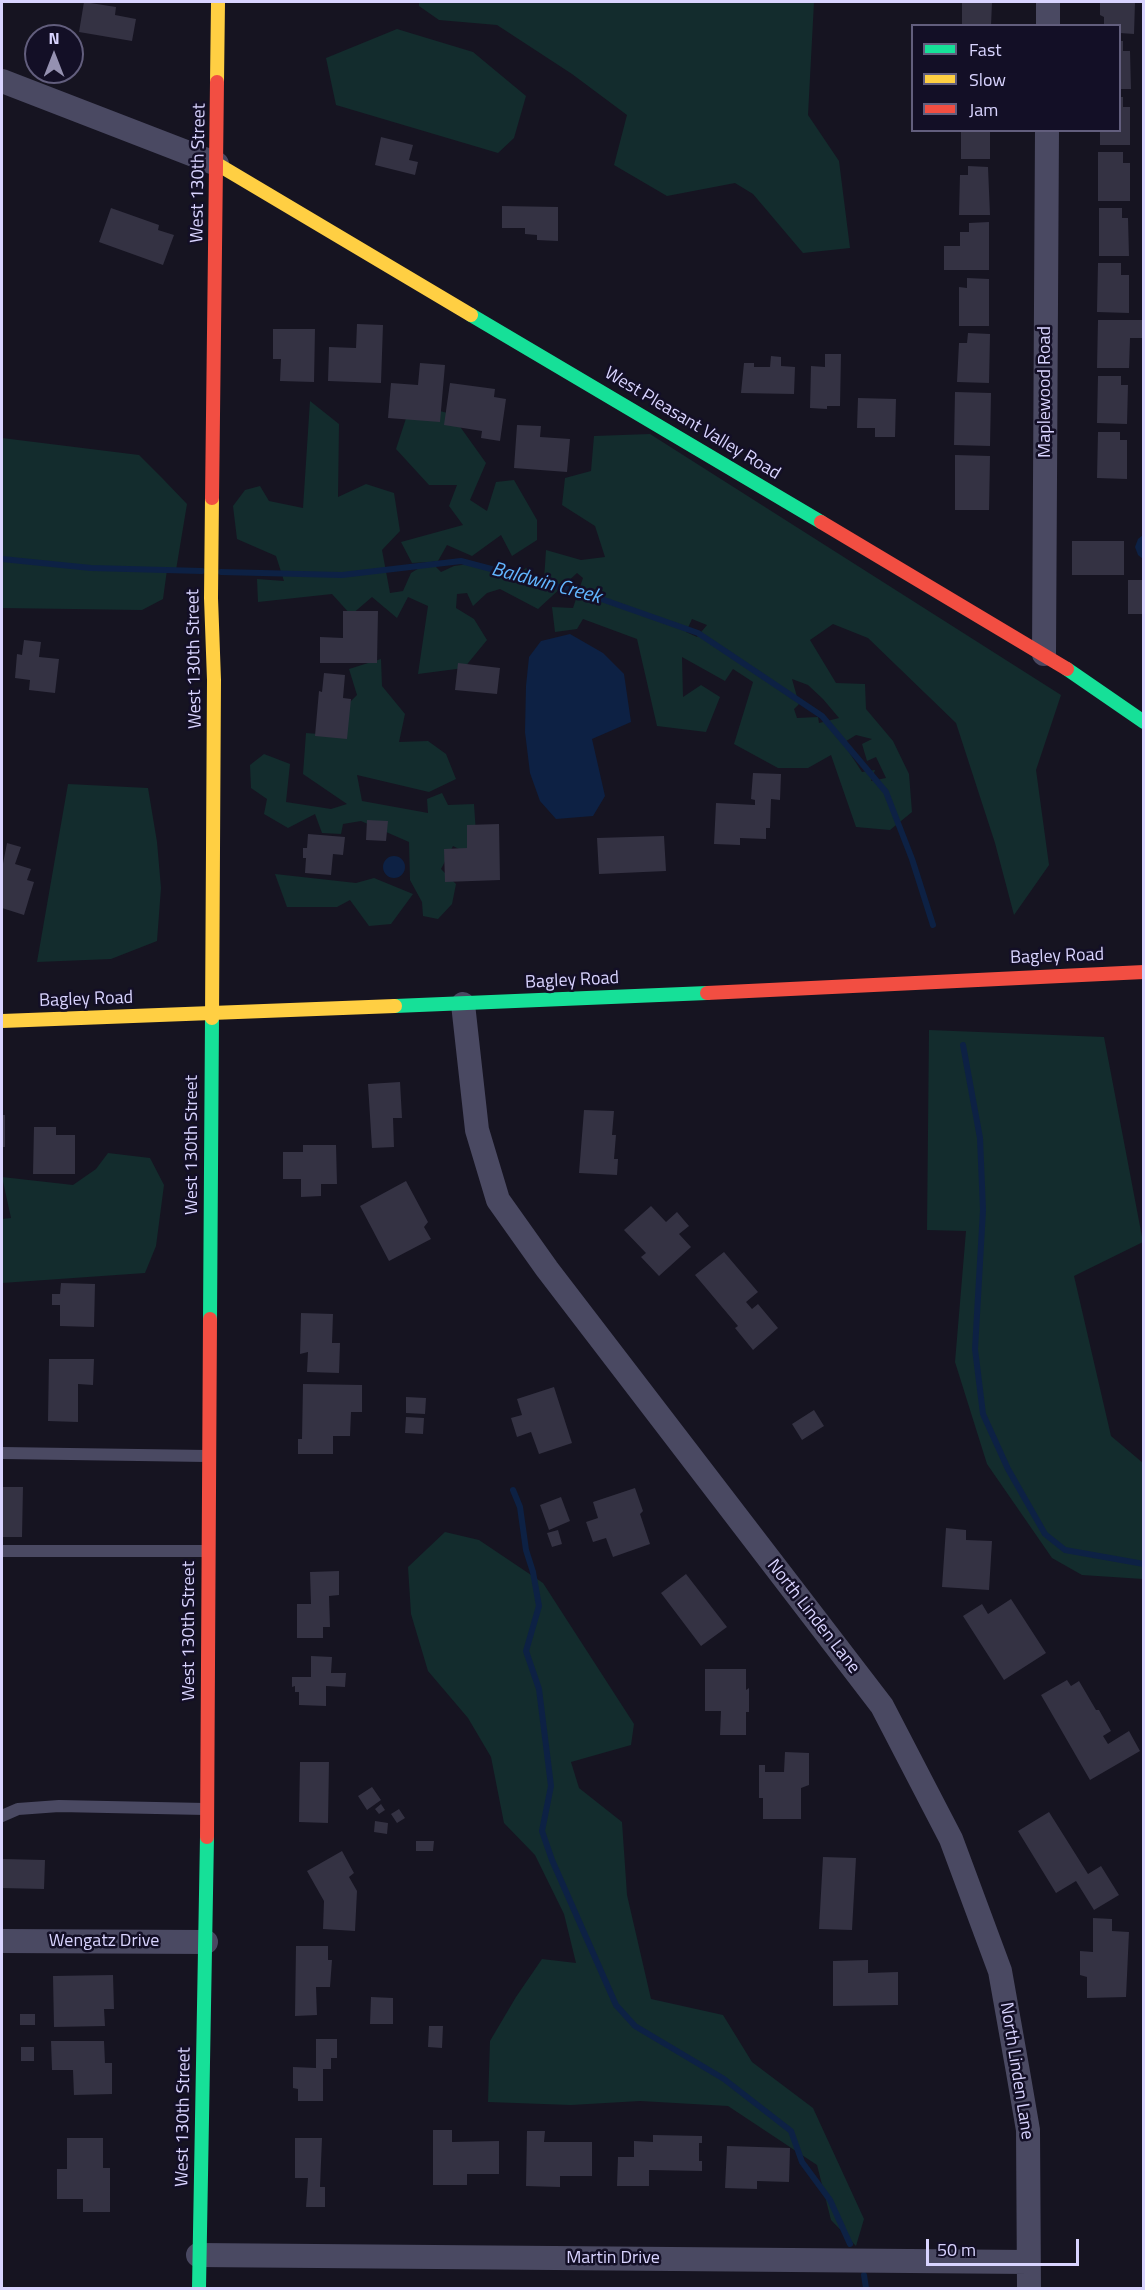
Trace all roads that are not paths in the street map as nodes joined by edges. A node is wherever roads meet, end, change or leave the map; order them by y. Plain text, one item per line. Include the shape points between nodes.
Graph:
1 (218, 2) edge
2 (1048, 2) edge
3 (1048, 24) edge
4 (2, 81) edge
5 (1047, 132) edge
6 (217, 164) junction
7 (1044, 654) junction
8 (1143, 722) edge
9 (1143, 972) edge
10 (463, 1004) junction
11 (212, 1012) junction
12 (2, 1021) edge
13 (2, 1453) edge
14 (209, 1456) junction
15 (2, 1551) edge
16 (208, 1551) junction
17 (207, 1809) junction
18 (2, 1816) edge
19 (2, 1941) edge
20 (206, 1942) junction
21 (198, 2255) junction
22 (1028, 2262) junction
23 (199, 2289) edge
24 (1029, 2289) edge

1 - 6 main road, West 130th Street
2 - 3 street
4 - 6 street
5 - 7 street, Maplewood Road
6 - 7 main road, West Pleasant Valley Road
6 - 11 main road, West 130th Street via 211,598
7 - 8 main road, West Pleasant Valley Road
9 - 10 main road, Bagley Road
10 - 11 main road, Bagley Road
10 - 22 street, North Linden Lane via 477,1131 498,1200 554,1279 882,1706 951,1839 1000,1971 1028,2130
11 - 12 main road, Bagley Road
11 - 14 main road, West 130th Street
13 - 14 lane
14 - 16 main road, West 130th Street
15 - 16 lane
16 - 17 main road, West 130th Street
17 - 18 lane via 59,1806 18,1809
17 - 20 main road, West 130th Street
19 - 20 street, Wengatz Drive
20 - 21 main road, West 130th Street
21 - 22 street, Martin Drive
21 - 23 main road, West 130th Street
22 - 24 street, North Linden Lane

